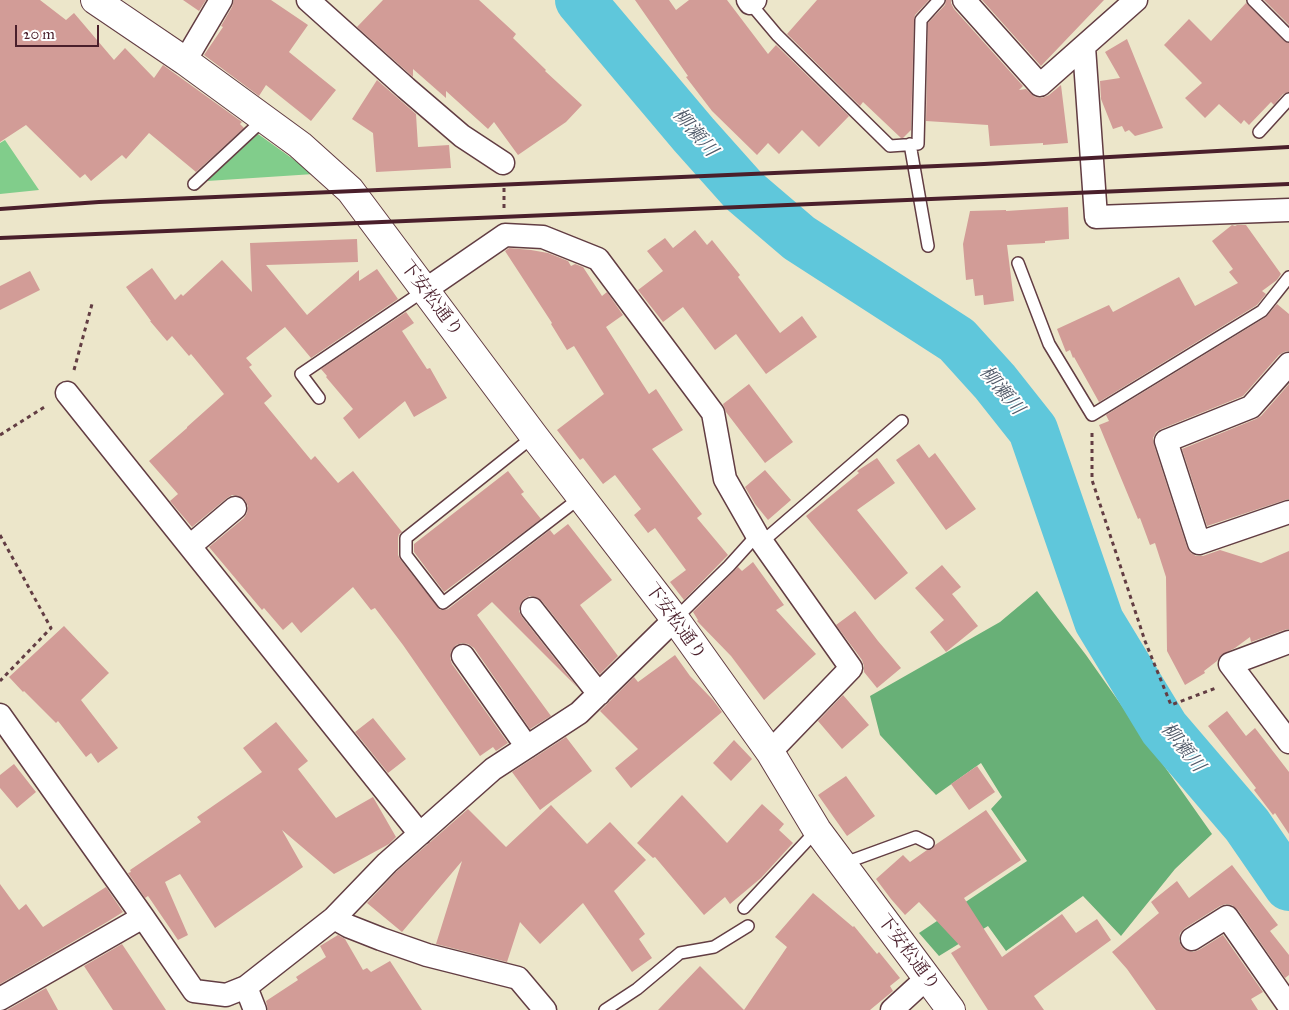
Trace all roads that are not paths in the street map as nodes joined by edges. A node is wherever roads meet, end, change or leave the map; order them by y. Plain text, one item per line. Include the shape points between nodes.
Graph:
1 (95, 0) edge
2 (221, 0) edge
3 (308, 0) edge
4 (939, 0) edge
5 (964, 0) edge
6 (1136, 0) edge
7 (1252, 0) edge
8 (751, 1) edge
9 (1289, 36) edge
10 (1084, 47) junction
11 (185, 61) junction
12 (1289, 99) edge
13 (264, 119) junction
14 (1259, 132) dead end
15 (910, 144) junction
16 (503, 163) road end
17 (194, 184) dead end
18 (1289, 210) edge
19 (928, 246) dead end
20 (1018, 263) dead end
21 (1289, 278) edge
22 (425, 290) junction
23 (1289, 364) edge
24 (67, 393) dead end
25 (319, 398) dead end
26 (902, 421) dead end
27 (534, 436) junction
28 (581, 497) junction
29 (235, 508) dead end
30 (1289, 512) edge
31 (760, 538) junction
32 (190, 546) junction
33 (532, 609) dead end
34 (675, 619) junction
35 (1289, 642) edge
36 (463, 656) dead end
37 (599, 694) junction
38 (0, 715) edge
39 (1289, 742) edge
40 (8, 744) edge
41 (526, 747) junction
42 (770, 752) junction
43 (817, 830) junction
44 (420, 834) junction
45 (928, 843) dead end
46 (842, 864) junction
47 (744, 908) dead end
48 (143, 917) junction
49 (334, 918) junction
50 (748, 926) dead end
51 (1192, 939) dead end
52 (927, 978) junction
53 (246, 987) junction
54 (0, 999) edge
55 (1289, 1006) edge
56 (255, 1010) edge
57 (545, 1010) edge
58 (605, 1010) edge
59 (892, 1010) edge
60 (951, 1010) edge

1 - 11 street
2 - 11 street
3 - 16 street via 462,136
4 - 15 lane via 921,20 918,144
5 - 10 street via 1040,85
6 - 10 street
7 - 9 lane
8 - 15 lane via 777,35 890,146
10 - 18 street via 1096,217
11 - 13 street
12 - 14 lane
13 - 17 lane
13 - 22 street, 下安松通り via 350,190
15 - 19 lane
20 - 21 lane via 1049,344 1092,414 1262,311
22 - 25 lane via 301,374
22 - 27 street, 下安松通り
22 - 31 street via 505,235 543,237 598,259 713,412 725,479
23 - 30 street via 1251,407 1166,441 1199,543
24 - 32 street
26 - 31 lane
27 - 28 street, 下安松通り
27 - 28 lane via 406,538 406,555 443,603
28 - 34 street, 下安松通り
29 - 32 street
31 - 34 lane
31 - 42 street via 851,668
32 - 44 street
33 - 37 street
34 - 37 street
34 - 42 street, 下安松通り
35 - 39 street via 1230,664
36 - 41 street
37 - 41 street via 579,713
38 - 40 street
40 - 48 street
41 - 44 street via 493,769
42 - 43 street, 下安松通り
43 - 46 street, 下安松通り
43 - 47 lane
44 - 49 street
45 - 46 lane via 916,837
46 - 52 street, 下安松通り
48 - 53 street via 194,991 226,995
48 - 54 street
49 - 53 street
49 - 57 street via 427,955 518,978
50 - 58 lane via 714,947 680,953 637,989
51 - 55 street via 1226,918
52 - 59 street
52 - 60 street, 下安松通り
53 - 56 street

